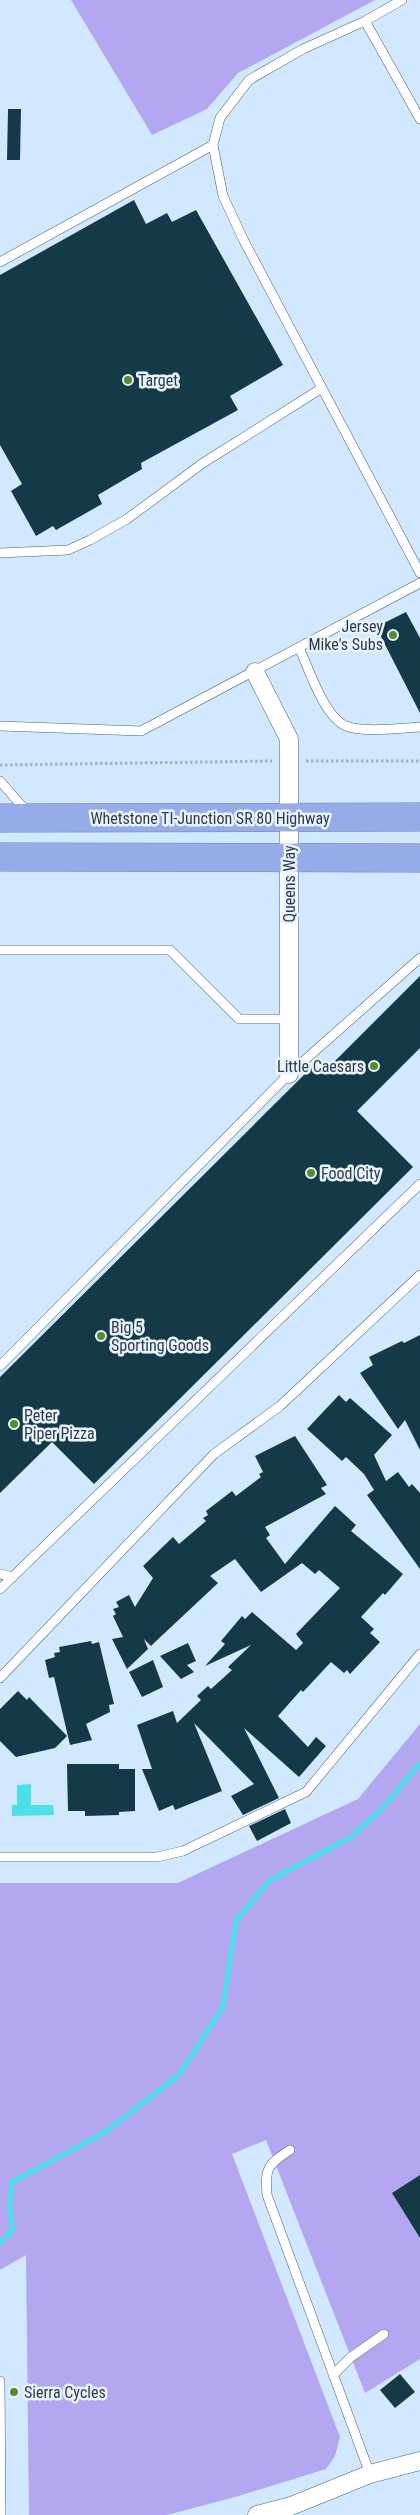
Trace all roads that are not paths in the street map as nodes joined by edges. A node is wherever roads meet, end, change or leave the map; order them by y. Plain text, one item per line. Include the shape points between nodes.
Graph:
1 (402, 0) edge
2 (365, 21) junction
3 (420, 119) edge
4 (213, 145) junction
5 (0, 262) edge
6 (322, 388) junction
7 (0, 553) edge
8 (420, 573) edge
9 (420, 583) edge
10 (299, 647) junction
11 (255, 672) junction
12 (0, 726) edge
13 (420, 727) edge
14 (0, 781) edge
15 (289, 817) junction
16 (420, 817) edge
17 (0, 818) edge
18 (33, 819) junction
19 (0, 857) edge
20 (289, 858) junction
21 (420, 858) edge
22 (0, 950) edge
23 (420, 958) edge
24 (289, 1019) junction
25 (289, 1074) junction
26 (420, 1184) edge
27 (420, 1275) edge
28 (0, 1366) edge
29 (0, 1574) edge
30 (13, 1577) junction
31 (0, 1589) edge
32 (420, 1654) edge
33 (0, 1678) edge
34 (0, 1857) edge
35 (290, 2150) dead end
36 (384, 2334) dead end
37 (334, 2375) junction
38 (0, 2381) edge
39 (420, 2461) edge
40 (370, 2474) junction
41 (0, 2515) edge
42 (257, 2515) edge

1 - 2 lane
2 - 3 lane
2 - 4 lane via 303,49 250,80 220,118
4 - 5 lane
4 - 6 lane via 223,196 269,292
6 - 7 lane via 203,463 128,519 90,540 68,550
6 - 8 lane
9 - 10 lane
10 - 11 lane
10 - 13 lane via 317,690 333,716 346,726
11 - 12 lane via 140,731
11 - 15 street, Queens Way via 289,739
14 - 18 lane
15 - 16 highway, Whetstone TI-Junction SR 80 Highway
15 - 18 highway, Whetstone TI-Junction SR 80 Highway
15 - 20 street, Queens Way
17 - 18 highway, Whetstone TI-Junction SR 80 Highway
19 - 20 highway
20 - 21 highway
20 - 24 street, Queens Way
22 - 24 lane via 170,950 239,1019
23 - 25 lane
24 - 25 street, Queens Way
25 - 28 lane
26 - 30 lane
27 - 33 lane via 280,1406 214,1454
29 - 30 lane
30 - 31 lane
32 - 34 lane via 306,1792 183,1851 157,1857
35 - 37 lane via 274,2160 265,2174 267,2195
36 - 37 lane via 351,2357
37 - 40 lane
38 - 41 lane
39 - 40 street
40 - 42 street via 291,2506

